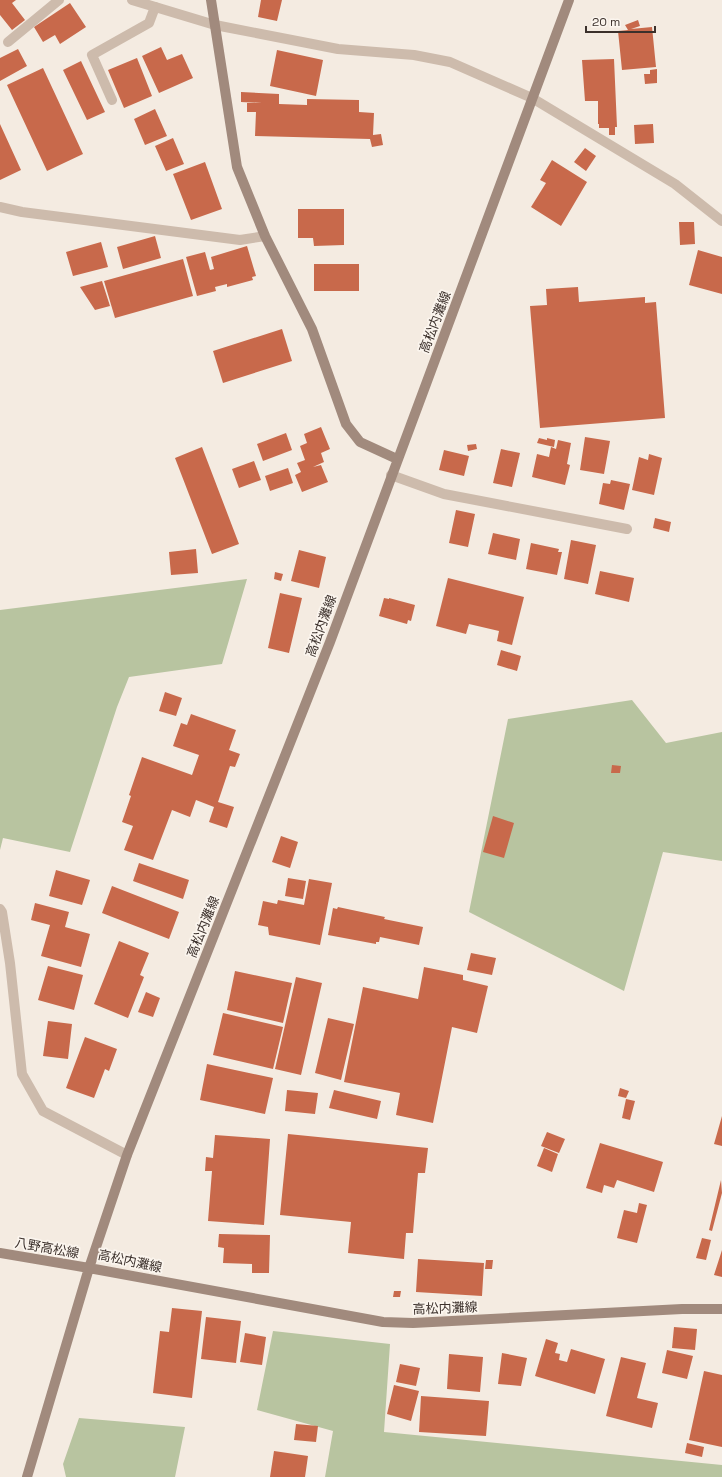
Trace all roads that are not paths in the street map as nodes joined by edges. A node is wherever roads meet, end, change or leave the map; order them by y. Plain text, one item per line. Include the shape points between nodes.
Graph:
1 (59, 0) edge
2 (132, 0) edge
3 (211, 0) edge
4 (569, 0) edge
5 (155, 7) junction
6 (215, 25) junction
7 (8, 42) dead end
8 (532, 98) junction
9 (112, 100) dead end
10 (0, 207) edge
11 (722, 221) edge
12 (265, 236) junction
13 (397, 459) junction
14 (391, 475) junction
15 (627, 530) dead end
16 (0, 909) edge
17 (127, 1155) junction
18 (0, 1252) edge
19 (89, 1268) junction
20 (722, 1309) edge
21 (27, 1477) edge

1 - 7 street
2 - 5 street
3 - 6 main road
4 - 8 main road, 高松内灘線
5 - 6 street
5 - 9 street via 149,23 92,55
6 - 8 street via 338,49 433,58 468,69
6 - 12 main road via 237,167
8 - 11 street via 675,184
8 - 13 main road, 高松内灘線
10 - 12 street via 240,240
12 - 13 main road via 312,329 346,424 360,442
13 - 14 main road, 高松内灘線
14 - 15 street via 444,494
14 - 17 main road, 高松内灘線 via 330,642
16 - 17 street via 10,963 22,1074 43,1111
17 - 19 main road, 高松内灘線
18 - 19 main road, 八野高松線
19 - 20 main road, 高松内灘線 via 383,1322 414,1323
19 - 21 main road

